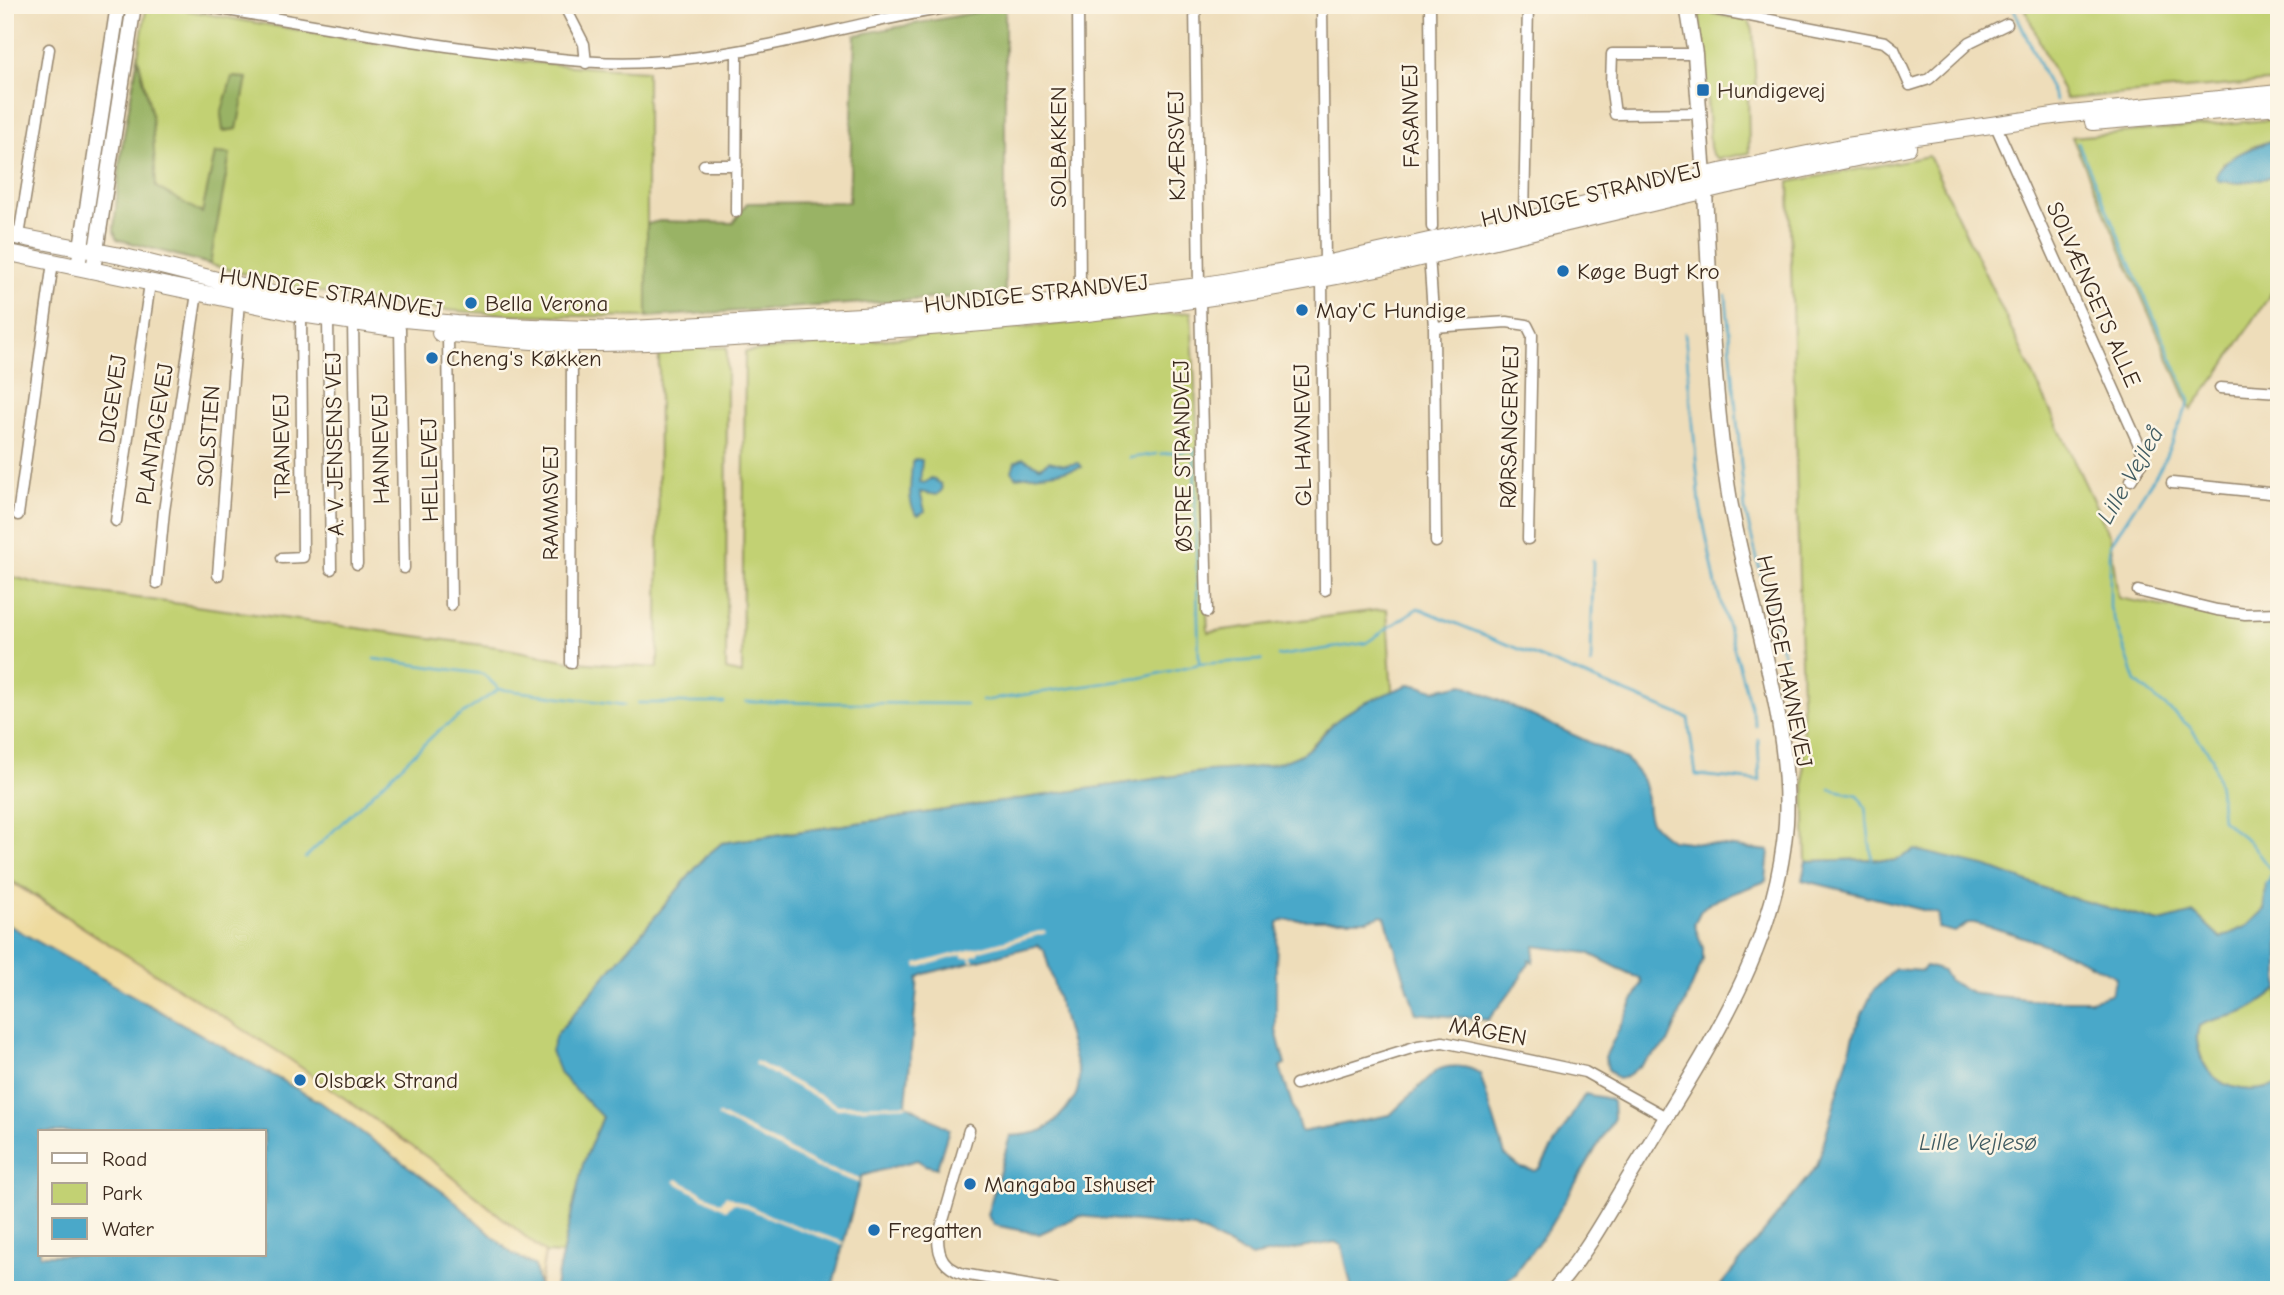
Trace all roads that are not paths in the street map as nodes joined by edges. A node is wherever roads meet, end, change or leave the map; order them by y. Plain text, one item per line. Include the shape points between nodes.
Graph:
1 (118, 5) edge
2 (134, 5) edge
3 (198, 5) edge
4 (564, 5) edge
5 (966, 5) edge
6 (1078, 5) edge
7 (1195, 5) edge
8 (1322, 5) edge
9 (1430, 5) edge
10 (1528, 5) edge
11 (1688, 7) edge
12 (2007, 23) dead end
13 (50, 49) dead end
14 (737, 52) junction
15 (1695, 54) junction
16 (586, 62) junction
17 (2279, 93) edge
18 (2279, 106) edge
19 (1700, 113) junction
20 (2061, 120) junction
21 (1997, 128) junction
22 (704, 165) dead end
23 (737, 165) junction
24 (1704, 184) junction
25 (736, 212) dead end
26 (1524, 220) junction
27 (1432, 227) dead end
28 (12, 235) edge
29 (89, 250) junction
30 (5, 252) edge
31 (1429, 256) junction
32 (53, 262) junction
33 (86, 268) junction
34 (1324, 272) junction
35 (150, 283) junction
36 (1080, 288) dead end
37 (1199, 292) junction
38 (197, 293) junction
39 (239, 301) junction
40 (301, 314) junction
41 (328, 319) junction
42 (353, 323) junction
43 (1434, 327) junction
44 (400, 329) junction
45 (449, 334) junction
46 (572, 343) junction
47 (2220, 388) dead end
48 (2279, 392) edge
49 (2131, 481) dead end
50 (2172, 483) dead end
51 (2279, 494) edge
52 (18, 515) dead end
53 (329, 520) junction
54 (116, 521) dead end
55 (315, 522) dead end
56 (1528, 539) dead end
57 (1436, 542) dead end
58 (282, 558) dead end
59 (356, 564) dead end
60 (404, 568) dead end
61 (331, 569) dead end
62 (218, 575) dead end
63 (157, 583) dead end
64 (1325, 590) dead end
65 (2138, 591) dead end
66 (451, 605) dead end
67 (1207, 612) dead end
68 (2279, 613) edge
69 (571, 663) dead end
70 (1296, 1084) dead end
71 (1666, 1117) junction
72 (969, 1130) dead end
73 (1055, 1290) edge
74 (1162, 1290) edge
75 (1185, 1290) edge
76 (1554, 1290) edge

1 - 29 street
2 - 29 street
3 - 16 street via 410,41
4 - 16 street via 584,44
5 - 14 street via 914,12
6 - 36 street, SOLBAKKEN
7 - 37 street, KJÆRSVEJ
8 - 34 street, GL HAVNEVEJ
9 - 27 street, FASANVEJ
10 - 26 street
11 - 12 street via 1885,42 1894,49 1910,85 1929,79 1970,42
11 - 15 street
13 - 28 street
14 - 16 street via 649,62
14 - 23 street
15 - 19 street
15 - 19 street via 1612,54 1611,84 1615,114
17 - 20 main road
18 - 20 main road
19 - 24 street
20 - 21 main road, HUNDIGE STRANDVEJ
21 - 24 main road, HUNDIGE STRANDVEJ via 1847,146
21 - 49 street, SOLVÆNGETS ALLE via 2145,458
22 - 23 street
23 - 25 street
24 - 26 main road, HUNDIGE STRANDVEJ
24 - 31 main road, HUNDIGE STRANDVEJ
24 - 71 street, HUNDIGE HAVNEVEJ via 1709,296 1728,486 1777,710 1786,821 1767,923 1743,984
26 - 34 main road, HUNDIGE STRANDVEJ
28 - 29 main road, HUNDIGE STRANDVEJ
29 - 33 street
29 - 37 main road, HUNDIGE STRANDVEJ via 335,309 457,324 603,330
30 - 32 main road, HUNDIGE STRANDVEJ
31 - 34 main road, HUNDIGE STRANDVEJ
31 - 43 street
32 - 33 main road, HUNDIGE STRANDVEJ
32 - 52 street
33 - 35 main road, HUNDIGE STRANDVEJ
34 - 37 main road, HUNDIGE STRANDVEJ
34 - 64 street, GL HAVNEVEJ
35 - 38 main road, HUNDIGE STRANDVEJ
35 - 54 street, DIGEVEJ
37 - 46 main road, HUNDIGE STRANDVEJ via 973,324
37 - 67 street, ØSTRE STRANDVEJ
38 - 39 main road, HUNDIGE STRANDVEJ
38 - 63 street, PLANTAGEVEJ
39 - 40 main road, HUNDIGE STRANDVEJ
39 - 62 street, SOLSTIEN
40 - 41 main road, HUNDIGE STRANDVEJ
40 - 58 street, TRANEVEJ via 303,556
41 - 42 main road, HUNDIGE STRANDVEJ
41 - 53 street
42 - 44 main road, HUNDIGE STRANDVEJ
42 - 59 street, A. V. JENSENS VEJ
43 - 56 street, RØRSANGERVEJ via 1507,322 1527,325 1532,335
43 - 57 street
44 - 45 main road, HUNDIGE STRANDVEJ
44 - 60 street, HANNEVEJ
45 - 46 main road, HUNDIGE STRANDVEJ
45 - 66 street, HELLEVEJ
46 - 69 street, RAMMSVEJ
47 - 48 street
50 - 51 street
53 - 55 street
53 - 61 street
65 - 68 street via 2217,610
70 - 71 street, MÅGEN via 1443,1042 1585,1072
71 - 76 street, HUNDIGE HAVNEVEJ
72 - 73 street via 939,1238 942,1261 963,1274
74 - 75 street

